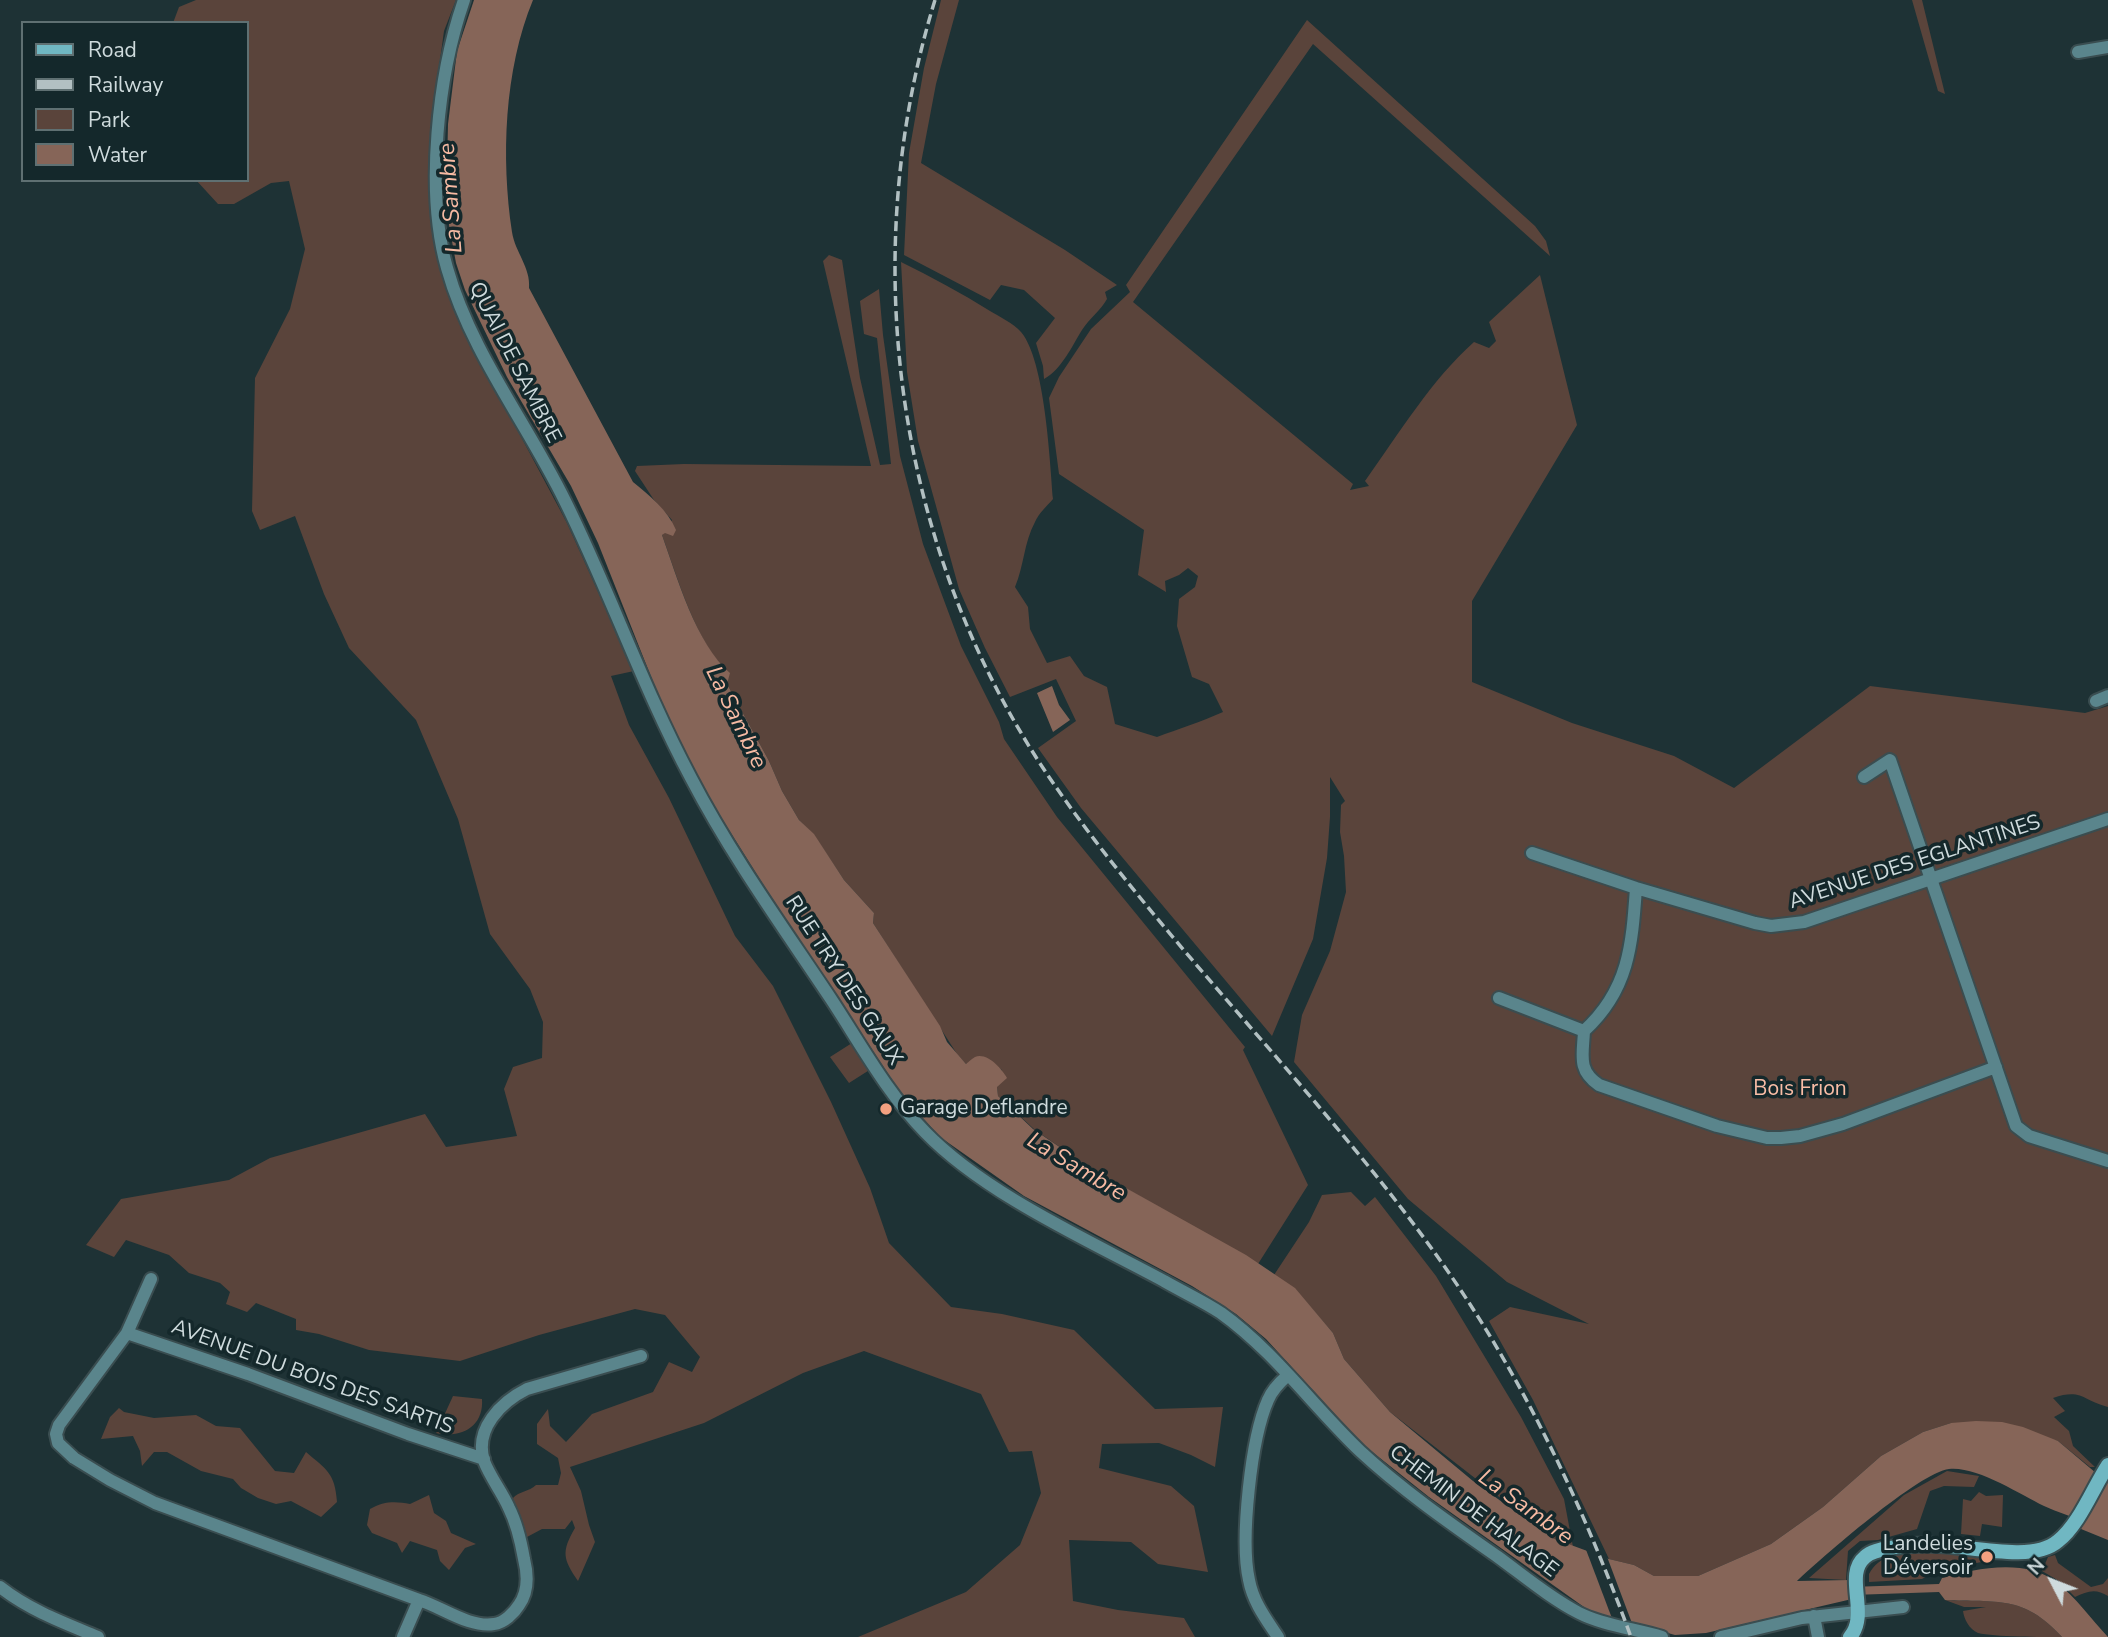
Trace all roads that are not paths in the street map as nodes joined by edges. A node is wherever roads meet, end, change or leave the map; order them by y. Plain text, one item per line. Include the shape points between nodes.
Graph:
1 (464, 0) edge
2 (2108, 47) edge
3 (2078, 52) dead end
4 (662, 722) joint
5 (1864, 777) dead end
6 (2108, 819) edge
7 (1532, 853) dead end
8 (1932, 879) junction
9 (1636, 888) junction
10 (1499, 998) dead end
11 (1584, 1031) junction
12 (1996, 1067) junction
13 (2108, 1161) edge
14 (151, 1279) dead end
15 (127, 1334) junction
16 (641, 1356) dead end
17 (1288, 1375) junction
18 (484, 1459) junction
19 (2108, 1465) edge
20 (0, 1587) edge
21 (1857, 1598) junction
22 (419, 1600) junction
23 (1903, 1607) dead end
24 (1814, 1616) junction
25 (98, 1637) edge
26 (403, 1637) edge
27 (1278, 1637) edge
28 (1662, 1637) edge
29 (1721, 1637) edge
30 (1818, 1637) edge
31 (1850, 1637) edge

1 - 4 street, QUAI DE SAMBRE via 448,61 438,129 440,239 447,268 471,330 578,527
2 - 3 street
4 - 17 street, RUE TRY DES GAUX via 723,834 897,1098 925,1132 968,1169 1014,1198 1216,1310 1247,1333
5 - 8 street via 1890,760
6 - 8 street, AVENUE DES EGLANTINES
7 - 9 street, AVENUE DES EGLANTINES
8 - 9 street, AVENUE DES EGLANTINES via 1787,926 1755,923
8 - 12 street
9 - 11 street via 1624,972 1609,1003
10 - 11 street
11 - 12 street via 1583,1069 1599,1085 1717,1126 1767,1138 1800,1136 1843,1124
12 - 13 street via 2021,1132
14 - 15 street
15 - 18 street, AVENUE DU BOIS DES SARTIS
15 - 22 street via 59,1425 58,1443 67,1452 155,1503
16 - 18 street via 513,1396 495,1411 485,1434
17 - 27 street via 1268,1400 1260,1428 1244,1545 1249,1582 1260,1612
17 - 28 street, CHEMIN DE HALAGE via 1380,1468 1525,1577 1579,1613
18 - 22 street via 519,1535 525,1593 511,1616 495,1624 476,1623
19 - 21 main road via 2056,1544 2030,1552 1935,1545 1883,1549 1868,1554 1858,1566
20 - 25 street via 58,1621
21 - 23 street
21 - 24 street
21 - 31 main road via 1858,1627
22 - 26 street
24 - 29 street
24 - 30 street

